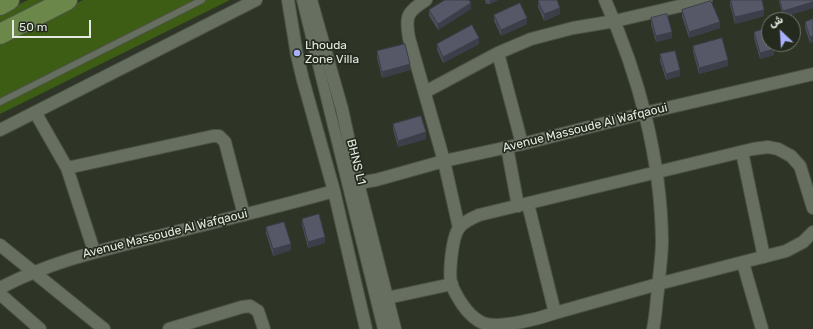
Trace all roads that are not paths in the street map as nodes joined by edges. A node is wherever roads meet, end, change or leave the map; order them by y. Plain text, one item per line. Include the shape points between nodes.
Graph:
1 (9, 0) edge
2 (67, 0) edge
3 (194, 0) edge
4 (202, 0) edge
5 (256, 0) edge
6 (288, 0) edge
7 (300, 0) edge
8 (304, 0) edge
9 (311, 0) edge
10 (426, 0) edge
11 (605, 0) edge
12 (706, 0) edge
13 (0, 5) edge
14 (615, 21) junction
15 (0, 34) edge
16 (498, 53) junction
17 (813, 74) edge
18 (425, 92) junction
19 (0, 99) edge
20 (0, 102) edge
21 (35, 112) junction
22 (645, 113) junction
23 (0, 130) edge
24 (522, 144) junction
25 (507, 147) junction
26 (742, 152) junction
27 (444, 160) junction
28 (67, 168) junction
29 (656, 173) junction
30 (358, 184) junction
31 (334, 191) junction
32 (811, 194) edge
33 (523, 205) junction
34 (813, 208) edge
35 (244, 215) junction
36 (459, 228) junction
37 (813, 232) edge
38 (0, 245) edge
39 (94, 251) junction
40 (764, 257) junction
41 (743, 263) junction
42 (33, 272) junction
43 (452, 284) junction
44 (658, 284) junction
45 (0, 288) edge
46 (0, 294) edge
47 (387, 298) junction
48 (555, 313) junction
49 (542, 323) edge
50 (40, 329) edge
51 (104, 329) edge
52 (169, 329) edge
53 (264, 329) edge
54 (366, 329) edge
55 (380, 329) edge
56 (387, 329) edge
57 (395, 329) edge
58 (653, 329) edge
59 (762, 329) edge

1 - 13 main road
2 - 15 main road
3 - 19 lane
4 - 20 lane
5 - 21 street
6 - 31 street via 304,86
7 - 55 lane, BHNS L1
8 - 56 lane, BHNS L1
9 - 30 street via 342,109
10 - 18 street via 411,10 407,19 409,38
11 - 14 street
12 - 14 street
14 - 16 street via 531,39
14 - 22 street
16 - 18 street
16 - 24 street
17 - 22 street, Avenue Massoude Al Wafqaoui
18 - 27 street
21 - 23 street
21 - 28 street
22 - 24 street, Avenue Massoude Al Wafqaoui
22 - 29 street
24 - 25 street, Avenue Massoude Al Wafqaoui
25 - 27 street, Avenue Massoude Al Wafqaoui
25 - 33 street
26 - 29 street
26 - 32 street via 768,147 791,156 800,166
26 - 40 street
27 - 30 street, Avenue Massoude Al Wafqaoui
27 - 36 street
28 - 35 street via 219,136 225,142
28 - 39 street
29 - 33 street
29 - 44 street via 662,242
30 - 47 street
31 - 35 street, Avenue Massoude Al Wafqaoui
31 - 54 street
32 - 34 street
33 - 36 street via 479,215
33 - 48 street
35 - 39 street, Avenue Massoude Al Wafqaoui
36 - 43 street via 452,248
37 - 40 street via 803,242 786,251
38 - 42 street
39 - 42 street, Avenue Massoude Al Wafqaoui
40 - 41 street
41 - 44 street
41 - 59 street
42 - 45 street, Avenue Massoude Al Wafqaoui
42 - 51 street
43 - 47 street
43 - 49 street via 471,316 483,324 498,326
44 - 48 street
44 - 58 street
46 - 50 street
47 - 57 street
48 - 49 street
52 - 53 street via 250,306 258,311

